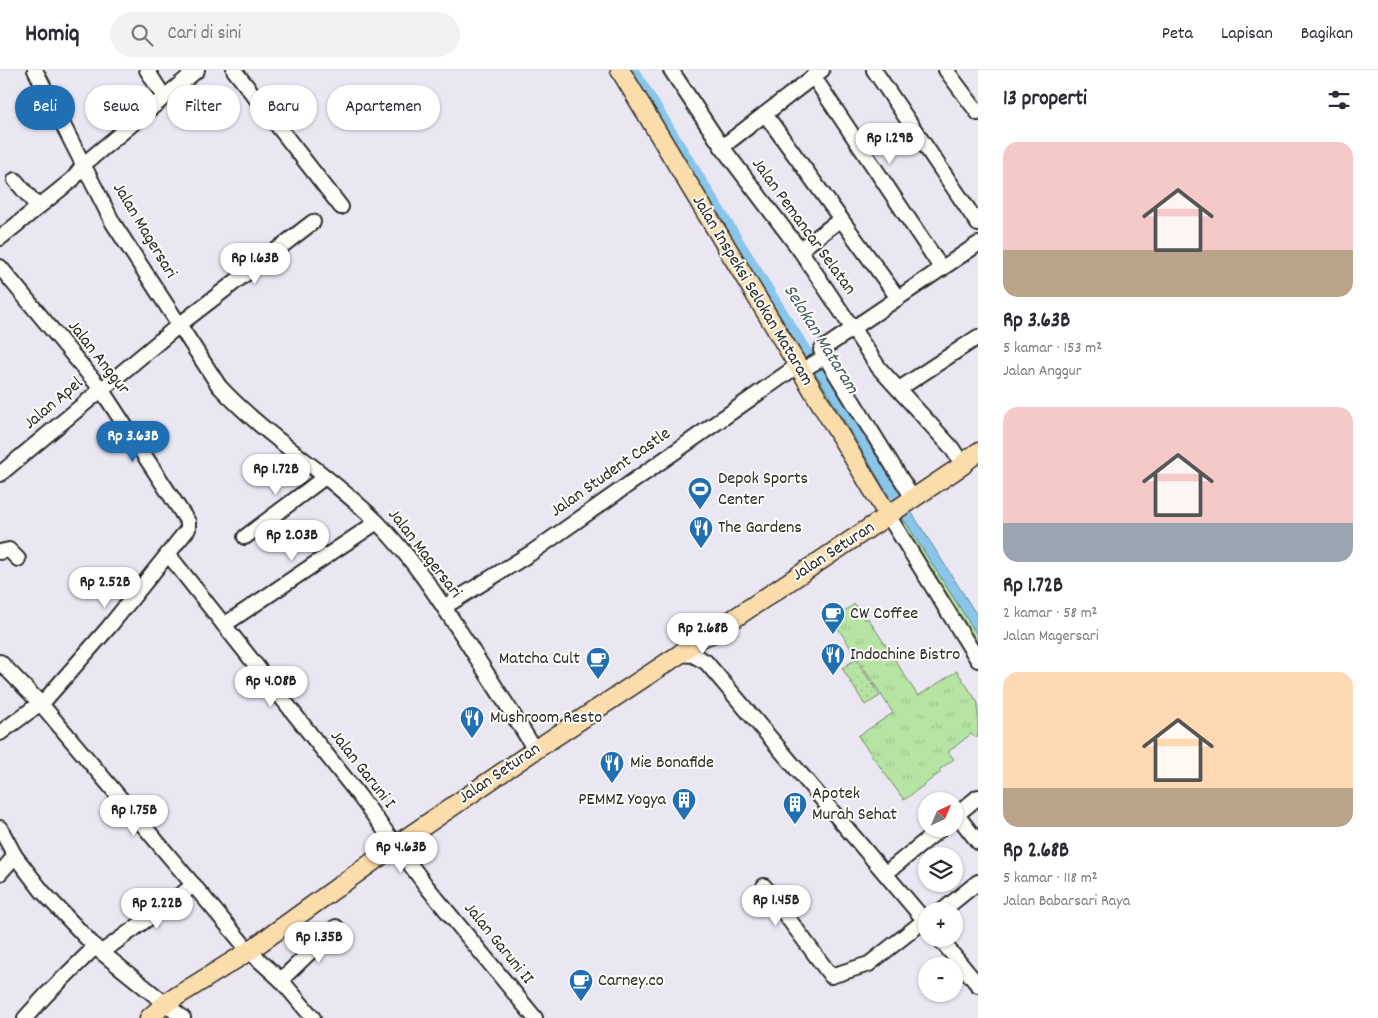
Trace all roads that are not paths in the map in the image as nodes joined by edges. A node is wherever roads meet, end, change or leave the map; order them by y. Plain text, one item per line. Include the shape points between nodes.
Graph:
1 (35, 70) edge
2 (147, 70) edge
3 (197, 70) edge
4 (234, 70) edge
5 (620, 70) edge
6 (671, 70) edge
7 (874, 70) edge
8 (946, 70) edge
9 (818, 73) edge
10 (164, 97) junction
11 (978, 113) edge
12 (765, 114) junction
13 (722, 147) junction
14 (84, 164) junction
15 (15, 180) dead end
16 (38, 207) junction
17 (341, 207) dead end
18 (841, 219) junction
19 (313, 222) dead end
20 (978, 224) edge
21 (0, 238) edge
22 (978, 244) edge
23 (800, 250) junction
24 (0, 267) edge
25 (942, 269) junction
26 (898, 298) junction
27 (179, 325) junction
28 (853, 330) junction
29 (978, 337) edge
30 (824, 358) junction
31 (802, 368) junction
32 (102, 389) junction
33 (899, 389) junction
34 (967, 460) edge
35 (0, 474) edge
36 (325, 477) junction
37 (910, 498) junction
38 (889, 514) junction
39 (377, 522) junction
40 (246, 537) dead end
41 (0, 552) edge
42 (168, 554) junction
43 (18, 559) dead end
44 (444, 607) junction
45 (224, 625) junction
46 (711, 634) junction
47 (680, 654) junction
48 (978, 660) edge
49 (0, 662) edge
50 (706, 662) junction
51 (41, 704) junction
52 (0, 733) edge
53 (535, 750) junction
54 (978, 797) edge
55 (963, 809) edge
56 (963, 825) edge
57 (0, 828) edge
58 (929, 838) edge
59 (978, 842) edge
60 (396, 845) junction
61 (15, 856) junction
62 (0, 873) edge
63 (886, 874) junction
64 (978, 882) edge
65 (194, 885) junction
66 (764, 886) dead end
67 (978, 888) edge
68 (953, 902) edge
69 (961, 902) edge
70 (918, 912) edge
71 (336, 927) dead end
72 (918, 927) edge
73 (947, 947) edge
74 (99, 950) junction
75 (249, 951) junction
76 (976, 978) edge
77 (281, 980) junction
78 (166, 1003) junction
79 (25, 1018) edge
80 (149, 1018) edge
81 (184, 1018) edge
82 (313, 1018) edge
83 (535, 1018) edge

1 - 14 street, Jalan Magersari
2 - 10 street
3 - 10 street
4 - 17 street
5 - 31 main road, Jalan Inspeksi Selokan Mataram
6 - 13 street, Jalan Pemancar Selatan
7 - 20 street
8 - 11 street
9 - 12 street
9 - 25 street
10 - 14 street
12 - 13 street
12 - 18 street
13 - 23 street, Jalan Pemancar Selatan
14 - 16 street via 73,179
14 - 27 street, Jalan Magersari via 113,223
15 - 16 street
16 - 21 street
18 - 23 street
18 - 26 street
19 - 27 street, Jalan Apel
22 - 25 street
23 - 28 street, Jalan Pemancar Selatan
24 - 32 street, Jalan Anggur
25 - 26 street
26 - 28 street
27 - 32 street, Jalan Apel
27 - 36 street, Jalan Magersari via 205,367 232,400
28 - 30 street via 821,350
28 - 33 street, Jalan Pemancar Selatan via 879,368
29 - 33 street
30 - 31 street, Jalan Student Castle
30 - 37 street
31 - 38 main road, Jalan Inspeksi Selokan Mataram
31 - 44 street, Jalan Student Castle via 531,553
32 - 35 street, Jalan Apel
32 - 42 street, Jalan Anggur via 188,522 188,529
33 - 34 street, Jalan Pemancar Selatan via 951,447
34 - 37 main road, Jalan Seturan
36 - 39 street, Jalan Magersari
36 - 40 street
37 - 38 main road, Jalan Seturan
38 - 46 main road, Jalan Seturan
38 - 48 street, Jalan Inspeksi Selokan Mataram
39 - 44 street, Jalan Magersari via 403,550
39 - 45 street
41 - 43 street via 9,550
42 - 45 street, Jalan Garuni I
42 - 51 street
44 - 53 street, Jalan Magersari
45 - 60 street, Jalan Garuni I
46 - 47 main road via 698,638
46 - 50 street via 704,645
47 - 50 street via 693,655
47 - 53 main road, Jalan Seturan
49 - 51 street
50 - 63 street
51 - 52 street
51 - 65 street
53 - 60 main road, Jalan Seturan
54 - 55 street
56 - 59 street
57 - 61 street
58 - 63 street
60 - 75 main road, Jalan Seturan
60 - 83 street, Jalan Garuni II
61 - 62 street
61 - 74 street via 42,891
63 - 70 street
64 - 68 street
65 - 74 street
65 - 75 street
66 - 72 street via 831,976 869,964
67 - 69 street
71 - 77 street
73 - 76 street
74 - 78 street
74 - 79 street via 46,995
75 - 77 street
75 - 78 main road, Jalan Seturan
77 - 82 street
78 - 80 main road, Jalan Seturan
78 - 81 street

